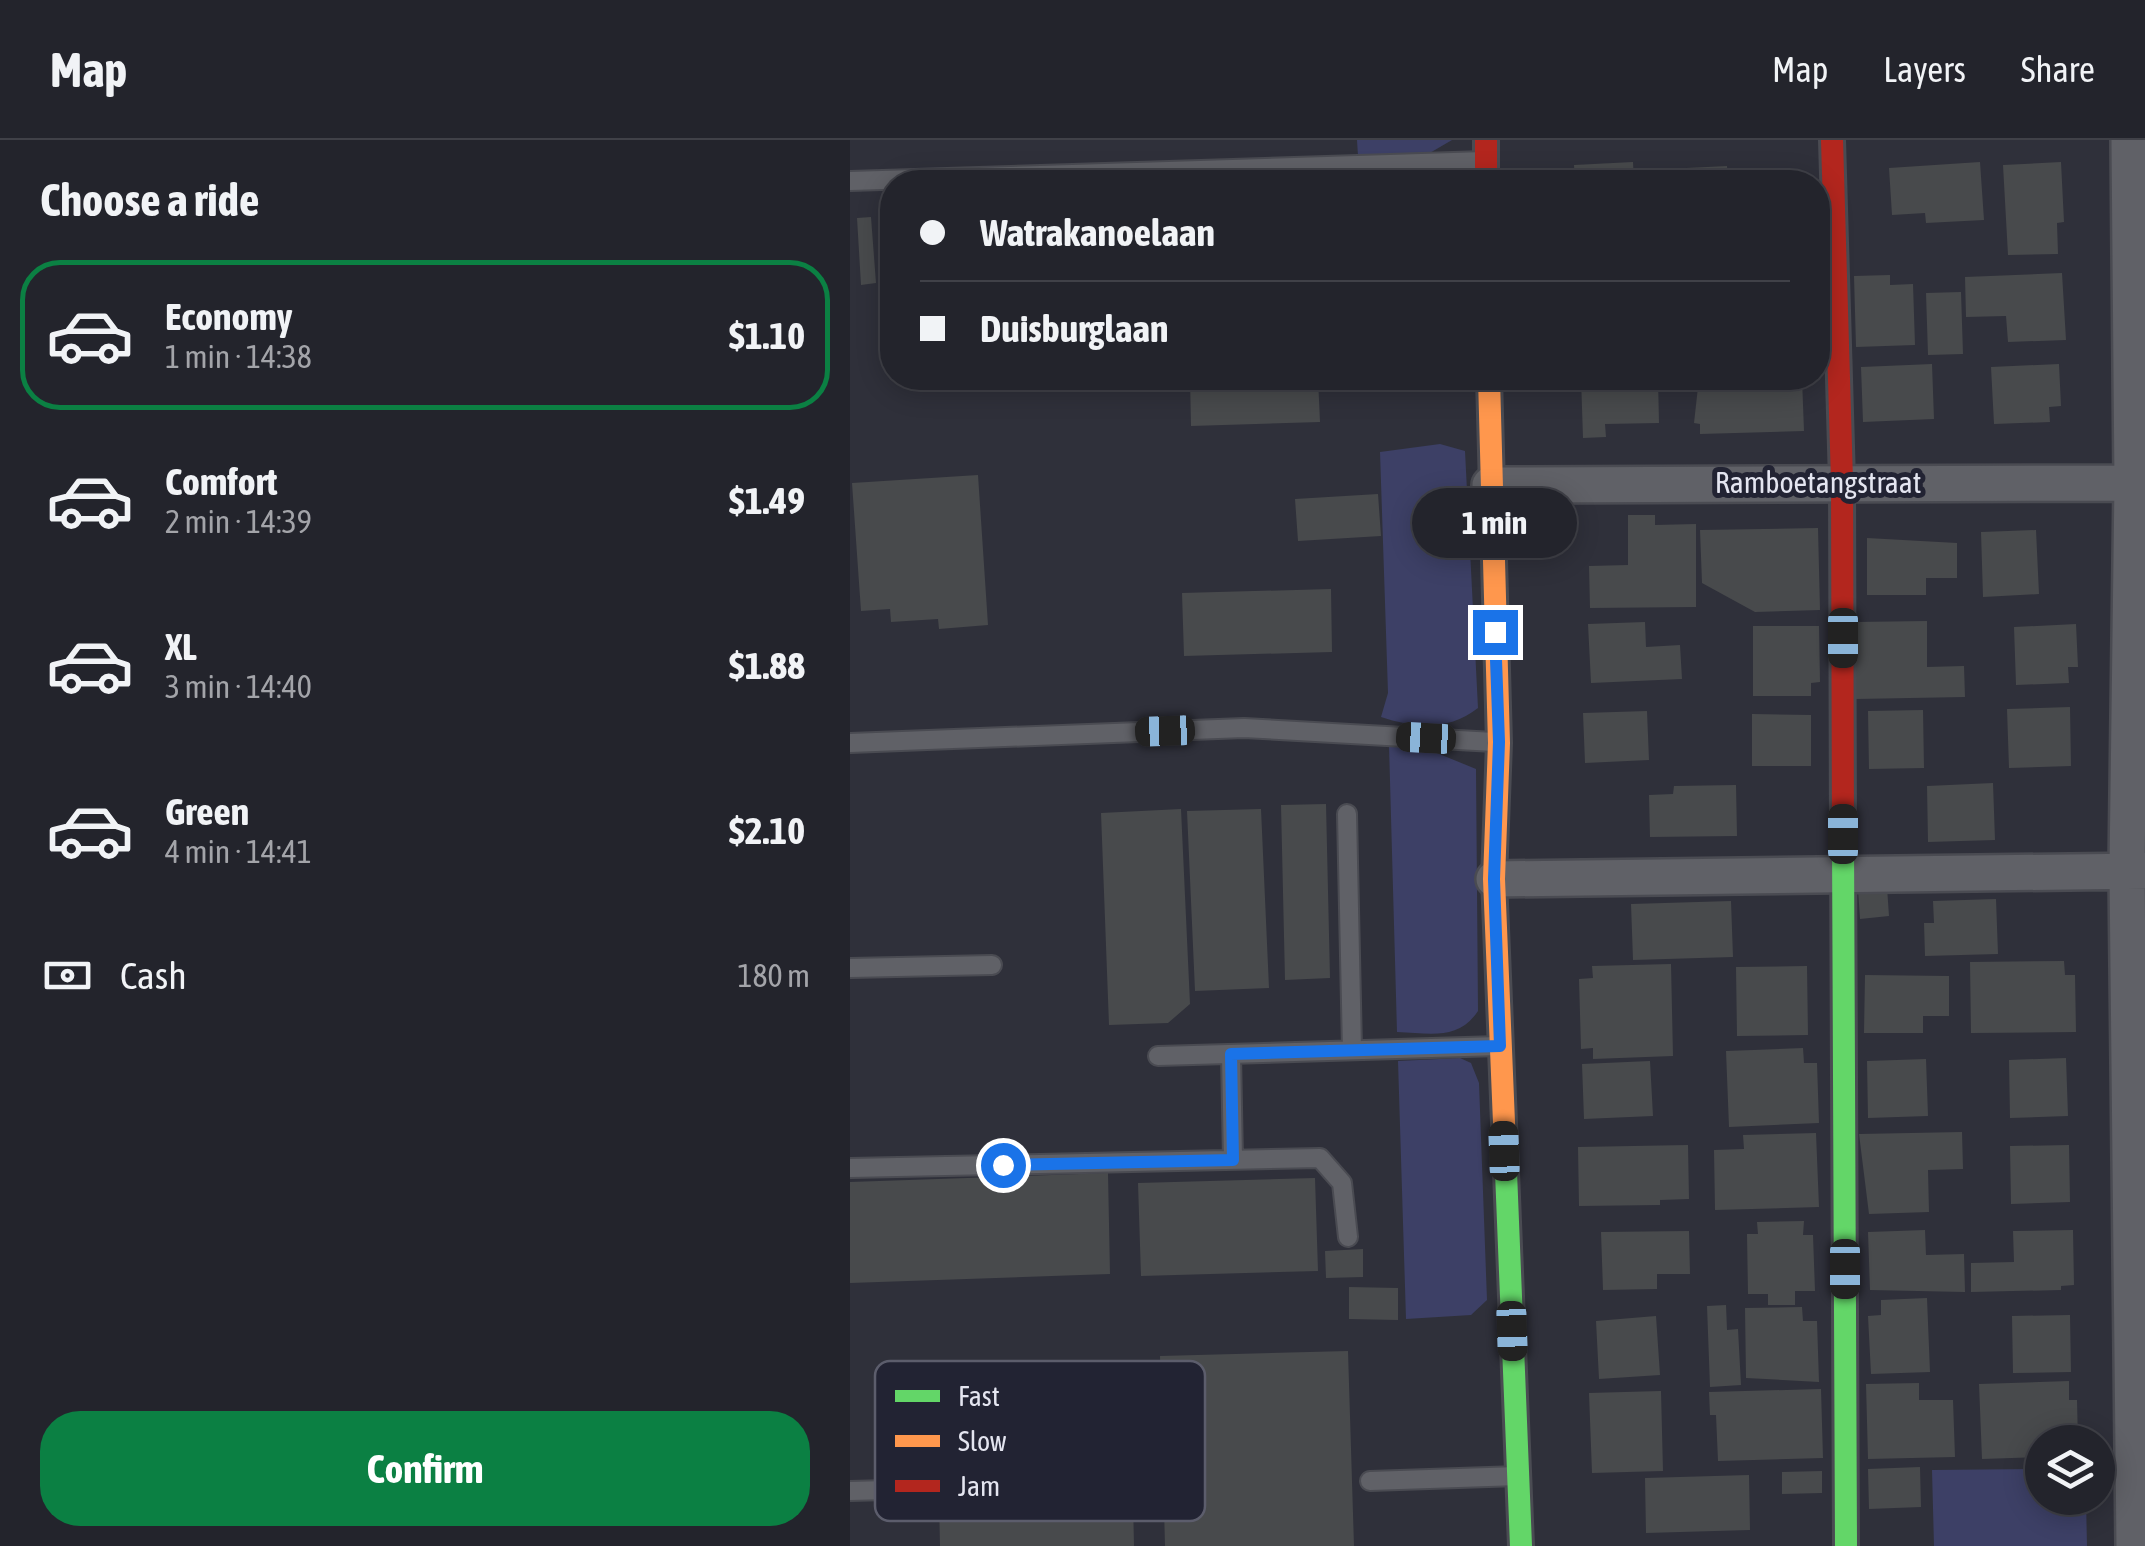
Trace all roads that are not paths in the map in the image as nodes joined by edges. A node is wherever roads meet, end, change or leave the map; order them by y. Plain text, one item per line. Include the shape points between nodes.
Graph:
1 (1832, 140) edge
2 (2130, 140) edge
3 (1486, 161) edge
4 (1200, 170) edge
5 (880, 180) edge
6 (850, 181) edge
7 (1489, 390) edge
8 (1842, 482) junction
9 (2138, 482) edge
10 (1490, 485) junction
11 (1499, 742) junction
12 (850, 743) edge
13 (1346, 814) dead end
14 (2136, 870) edge
15 (1843, 874) junction
16 (1494, 879) junction
17 (992, 964) dead end
18 (850, 968) edge
19 (1500, 1046) junction
20 (1352, 1050) junction
21 (1231, 1054) junction
22 (1158, 1056) dead end
23 (1233, 1160) junction
24 (850, 1168) edge
25 (1348, 1237) dead end
26 (1518, 1476) junction
27 (1370, 1481) dead end
28 (875, 1489) edge
29 (850, 1490) edge
30 (1521, 1546) edge
31 (1846, 1546) edge
32 (2134, 1546) edge

1 - 8 street
2 - 9 street
3 - 4 lane
5 - 6 lane
7 - 10 street
8 - 9 street, Ramboetangstraat
8 - 10 street, Ramboetangstraat
8 - 15 street
9 - 14 street
10 - 11 street
11 - 12 lane via 1244,728
11 - 16 street
13 - 20 lane
14 - 15 street
14 - 32 street
15 - 16 street
15 - 31 street
16 - 19 street
17 - 18 lane
19 - 20 lane
19 - 26 street
20 - 21 lane
21 - 22 lane
21 - 23 lane
23 - 24 lane
23 - 25 lane via 1320,1158 1342,1182
26 - 27 lane
26 - 30 street
28 - 29 lane

